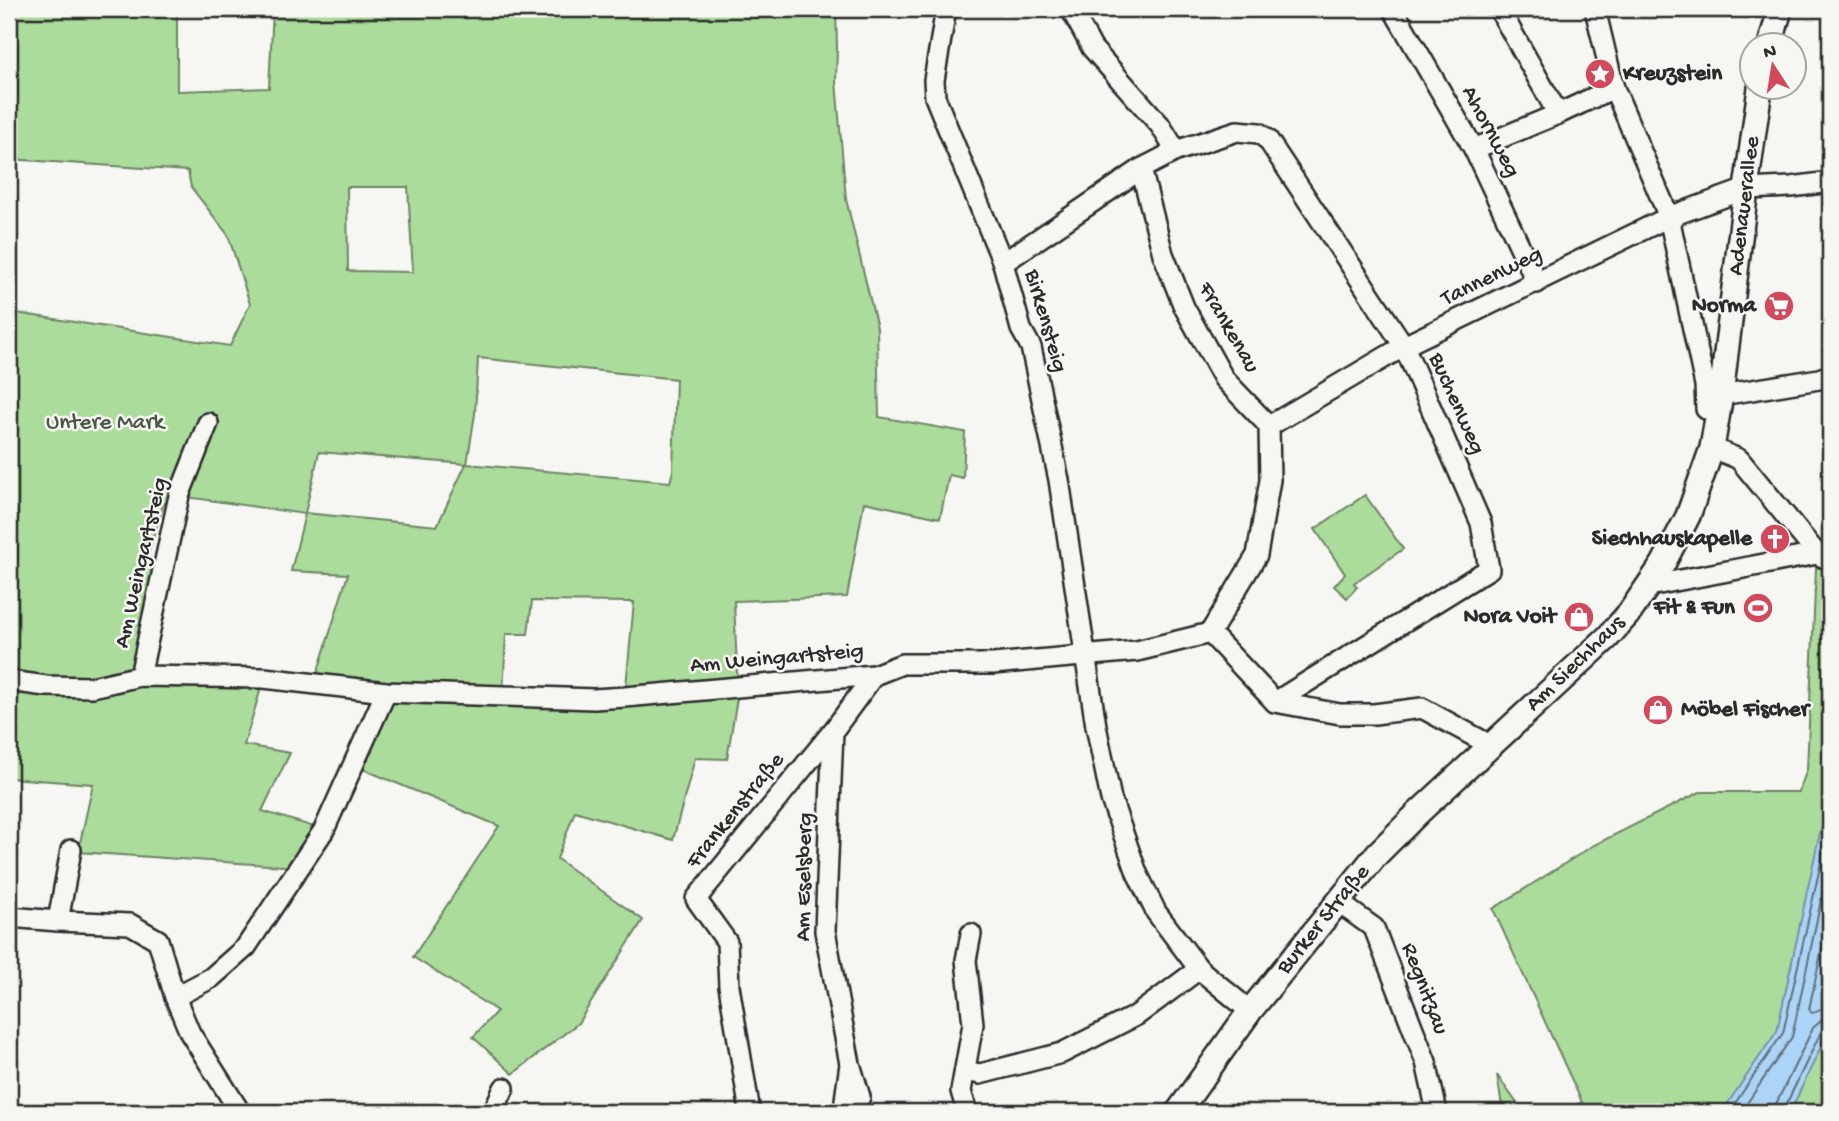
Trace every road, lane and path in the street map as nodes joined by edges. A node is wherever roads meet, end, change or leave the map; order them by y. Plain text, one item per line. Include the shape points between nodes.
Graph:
1 (946, 9) edge
2 (1071, 9) edge
3 (1393, 9) edge
4 (1499, 9) edge
5 (1595, 9) edge
6 (1780, 9) edge
7 (1774, 32) edge
8 (1614, 88) junction
9 (1758, 102) edge
10 (1558, 114) junction
11 (1474, 149) junction
12 (1176, 152) junction
13 (1141, 169) junction
14 (1830, 182) edge
15 (1746, 189) junction
16 (1670, 217) junction
17 (1003, 263) junction
18 (1537, 283) junction
19 (1404, 346) junction
20 (1830, 375) edge
21 (1713, 402) junction
22 (208, 423) dead end
23 (1269, 426) junction
24 (1712, 449) junction
25 (1824, 557) edge
26 (1649, 586) junction
27 (1210, 633) junction
28 (1086, 657) junction
29 (874, 675) junction
30 (140, 676) junction
31 (9, 681) edge
32 (386, 692) junction
33 (1275, 702) junction
34 (833, 731) junction
35 (1490, 745) junction
36 (71, 850) dead end
37 (1338, 901) junction
38 (9, 917) edge
39 (58, 921) junction
40 (971, 934) dead end
41 (1199, 969) junction
42 (175, 997) junction
43 (1250, 1011) junction
44 (850, 1064) dead end
45 (965, 1071) junction
46 (505, 1088) dead end
47 (240, 1112) edge
48 (493, 1112) edge
49 (750, 1112) edge
50 (967, 1112) edge
51 (1178, 1112) edge
52 (1437, 1112) edge

1 - 17 street, Birkensteig via 935,97
2 - 12 street via 1092,48 1160,125
3 - 11 street, Ahornweg
4 - 10 street
5 - 8 street
6 - 7 main road
8 - 10 street
8 - 16 street
9 - 15 main road, Adenauerallee
10 - 11 street
11 - 18 street, Ahornweg
12 - 13 street
12 - 19 street, Buchenweg via 1237,131 1259,133 1268,140
13 - 17 street
13 - 23 street, Frankenau via 1163,254 1184,307 1224,379
14 - 15 street, Tannenweg
15 - 16 street, Tannenweg
15 - 21 main road, Adenauerallee
16 - 18 street, Tannenweg
16 - 21 street via 1705,385
17 - 28 street, Birkensteig via 1021,329 1031,347 1059,480
18 - 19 street, Tannenweg
19 - 23 street, Tannenweg
19 - 33 street, Buchenweg via 1481,523 1489,569
20 - 21 street
21 - 24 main road, Adenauerallee
22 - 30 street, Am Weingartsteig via 179,496
23 - 27 street via 1270,480 1257,555
24 - 25 street via 1739,459
24 - 26 main road, Am Siechhaus via 1688,516
25 - 26 street
26 - 35 main road, Am Siechhaus via 1608,637
27 - 28 street, Am Weingartsteig via 1137,652
27 - 33 street
28 - 29 street, Am Weingartsteig via 902,664
28 - 41 street, Birkensteig via 1111,799 1137,873 1156,912
29 - 32 street, Am Weingartsteig via 625,698
29 - 34 street, Frankenstraße
30 - 31 street, Am Weingartsteig via 92,687
30 - 32 street, Am Weingartsteig via 264,678
32 - 42 street via 324,830 246,947 211,978
33 - 35 street via 1340,714 1422,708
34 - 44 street, Am Eselsberg via 825,931
34 - 49 street, Frankenstraße via 696,899 727,942 729,986
35 - 37 main road, Burker Straße via 1398,832
36 - 39 street
37 - 43 main road, Burker Straße
37 - 52 street, Regnitzau via 1374,928 1426,1062
38 - 39 street
39 - 42 street via 130,924 158,940
40 - 45 street via 966,960 973,1024
41 - 43 street, Birkensteig
41 - 45 street via 1137,1015 1062,1053 980,1073
42 - 47 street via 190,1033
43 - 51 main road, Burker Straße
45 - 50 street via 961,1091
46 - 48 street

